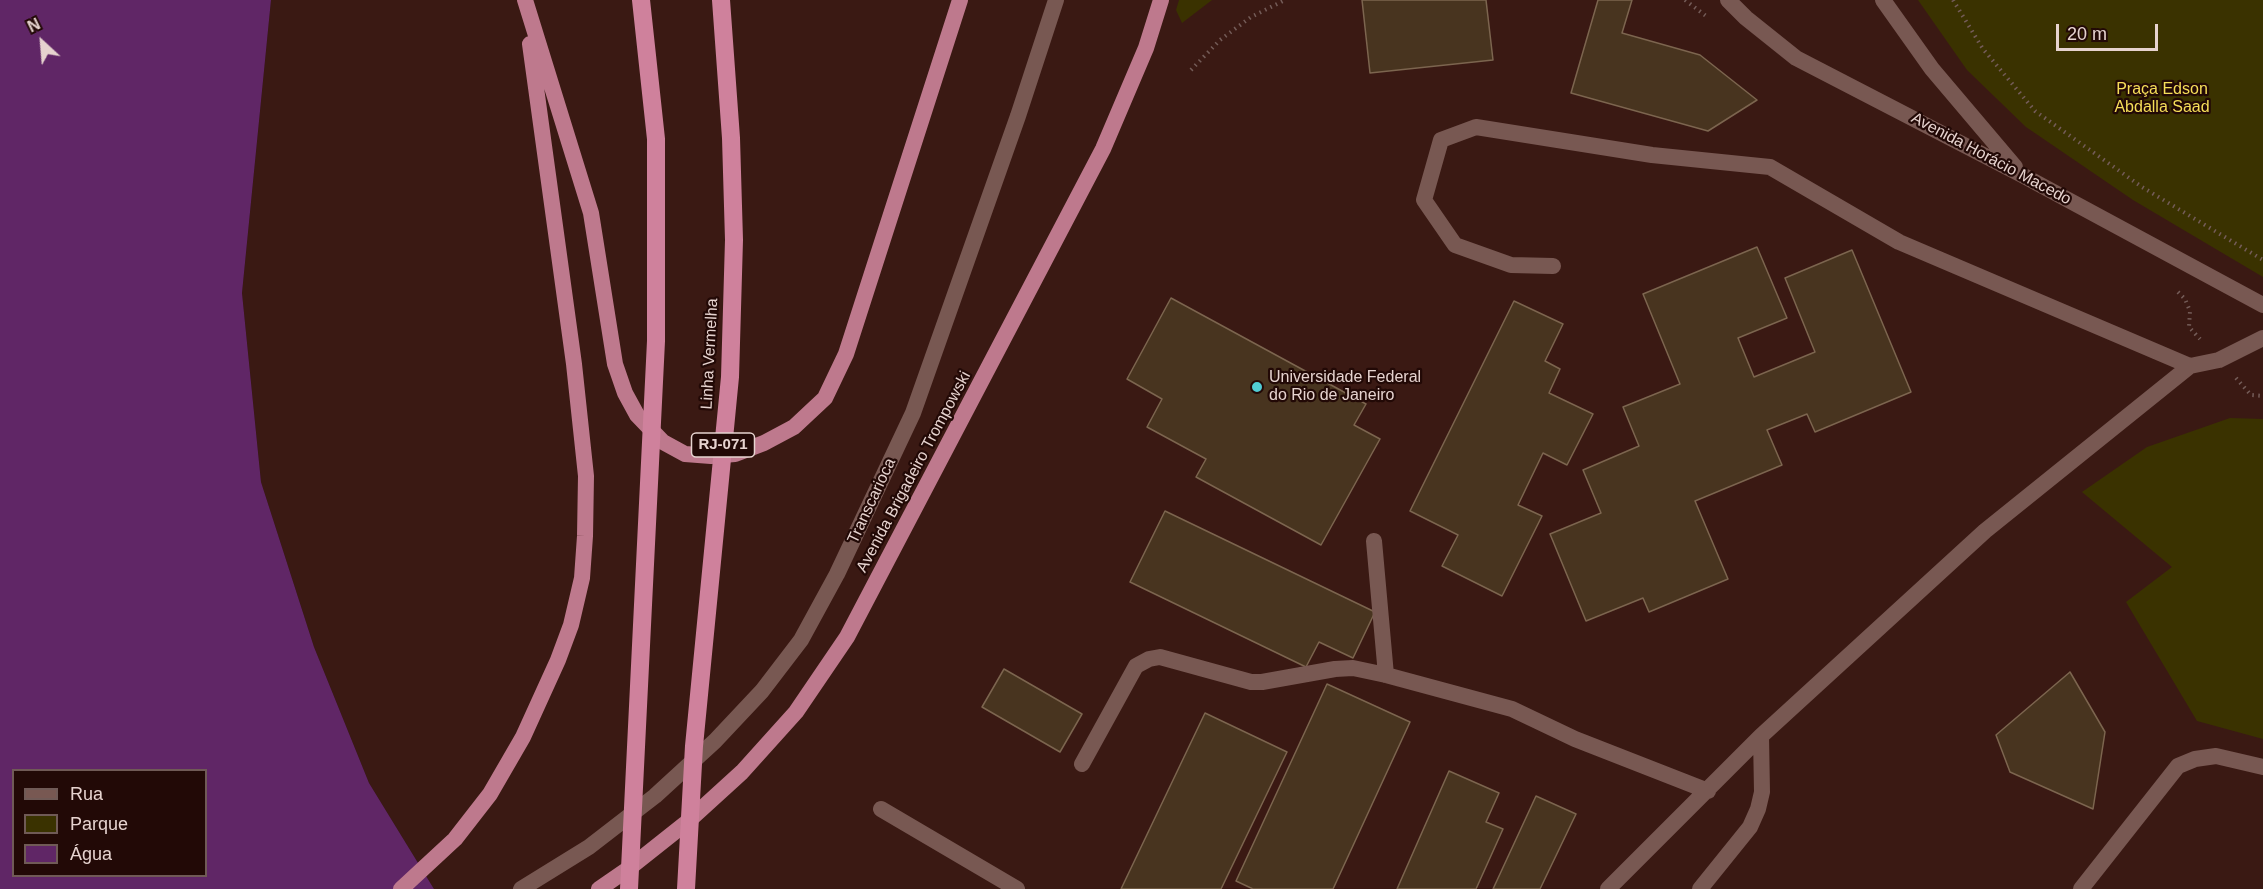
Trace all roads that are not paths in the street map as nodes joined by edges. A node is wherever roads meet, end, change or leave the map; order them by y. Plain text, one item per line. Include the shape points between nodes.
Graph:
1 (525, 0) edge
2 (641, 0) edge
3 (721, 0) edge
4 (1056, 0) edge
5 (1161, 0) edge
6 (1728, 0) edge
7 (1883, 0) edge
8 (960, 1) edge
9 (2022, 175) junction
10 (1553, 266) dead end
11 (2263, 304) edge
12 (2263, 338) edge
13 (2190, 366) junction
14 (1374, 541) dead end
15 (1386, 675) junction
16 (1761, 736) junction
17 (1082, 764) dead end
18 (2263, 767) edge
19 (1708, 791) junction
20 (880, 809) dead end
21 (401, 889) edge
22 (521, 889) edge
23 (599, 889) edge
24 (629, 889) edge
25 (686, 889) edge
26 (1017, 889) edge
27 (1608, 889) edge
28 (1700, 889) edge
29 (2081, 889) edge

1 - 8 highway via 591,213 615,364 625,393 637,416 663,442 686,454 711,456 735,454 764,443 794,427 825,398 846,354
1 - 21 highway via 586,476 582,578 558,660 523,737 490,794 455,839
2 - 24 highway via 656,139 656,341
3 - 25 highway, Linha Vermelha / RJ-071 via 734,240 730,377 694,746
4 - 22 street, Transcarioca via 913,413 837,574 801,640 716,741 655,796 589,847
5 - 23 highway, Avenida Brigadeiro Trompowski via 1146,48 1103,149 847,637 796,712 742,772 686,824
6 - 9 street, Avenida Horácio Macedo via 1796,58
7 - 9 street via 1932,69
9 - 11 street, Avenida Horácio Macedo
10 - 13 street via 1511,265 1455,245 1424,200 1441,140 1476,127 1652,155 1770,166 1899,242
12 - 13 street via 2219,360
13 - 16 street via 1985,531
14 - 15 street
15 - 17 street via 1353,668 1251,682 1160,657 1149,659 1136,666
15 - 19 street via 1512,709 1575,739
16 - 19 street
16 - 28 street via 1762,792 1758,809 1750,827
18 - 29 street via 2216,756 2178,766
19 - 27 street
20 - 26 street

